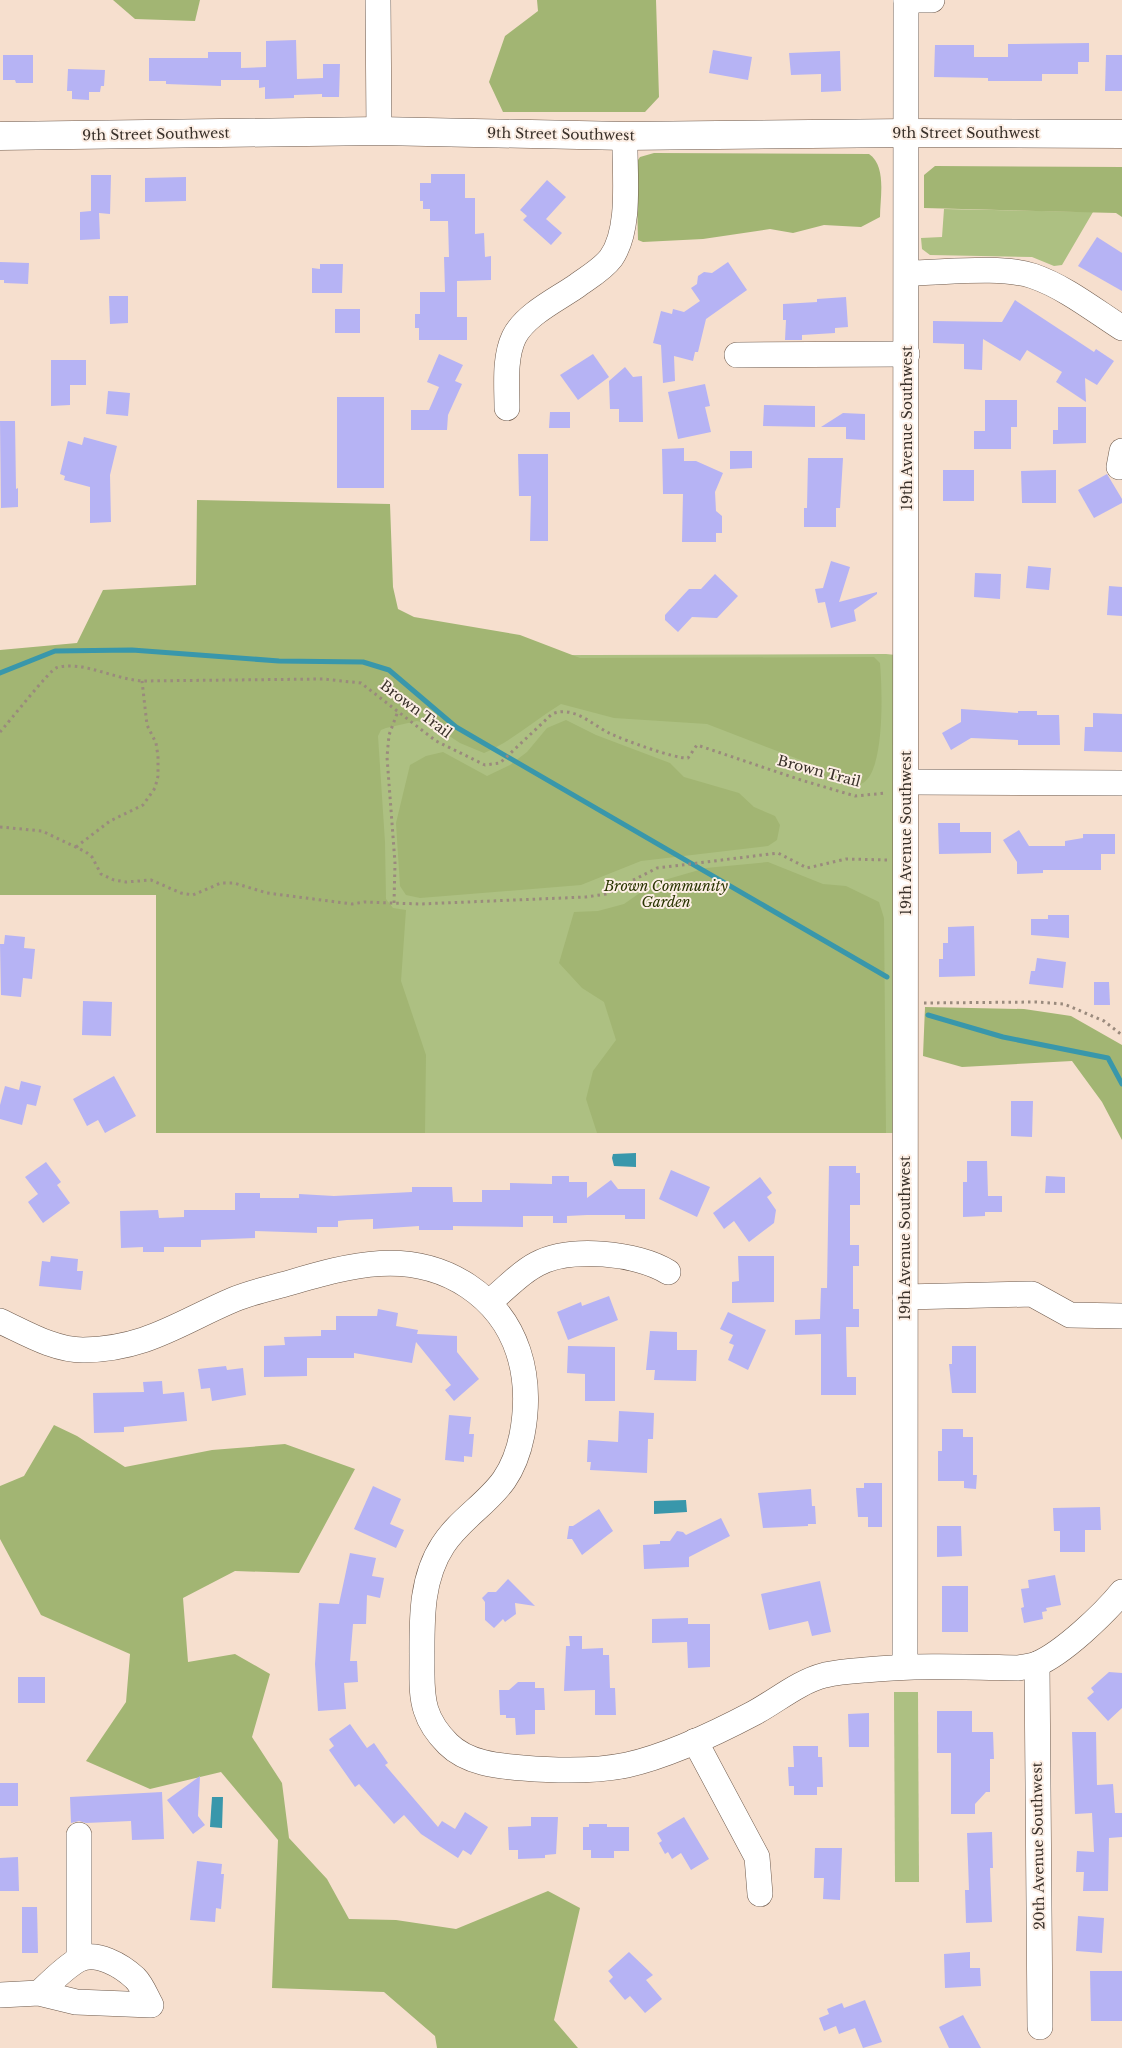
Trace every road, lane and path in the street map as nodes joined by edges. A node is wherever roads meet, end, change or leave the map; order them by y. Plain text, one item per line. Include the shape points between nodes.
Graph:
1 (378, 0) edge
2 (906, 0) edge
3 (932, 0) edge
4 (379, 131) junction
5 (907, 133) junction
6 (1122, 134) edge
7 (0, 136) edge
8 (625, 136) junction
9 (907, 273) junction
10 (1122, 328) edge
11 (907, 354) junction
12 (737, 355) dead end
13 (507, 408) dead end
14 (142, 681) junction
15 (398, 711) junction
16 (0, 732) edge
17 (1122, 783) edge
18 (898, 788) junction
19 (0, 827) edge
20 (76, 847) junction
21 (890, 860) dead end
22 (394, 903) junction
23 (923, 1003) dead end
24 (1122, 1035) edge
25 (668, 1272) dead end
26 (905, 1297) junction
27 (489, 1302) junction
28 (1122, 1316) edge
29 (0, 1321) edge
30 (1122, 1592) edge
31 (1037, 1664) junction
32 (905, 1666) junction
33 (695, 1740) junction
34 (79, 1835) dead end
35 (760, 1894) dead end
36 (79, 1959) junction
37 (39, 1993) junction
38 (0, 1995) edge
39 (76, 2002) junction
40 (0, 2010) edge
41 (1040, 2027) dead end

1 - 4 street
2 - 3 street
2 - 5 street, 19th Avenue Southwest
4 - 7 main road, 9th Street Southwest
4 - 8 main road, 9th Street Southwest
5 - 6 main road, 9th Street Southwest
5 - 8 main road, 9th Street Southwest
5 - 9 street, 19th Avenue Southwest
8 - 13 street via 624,227 618,243 600,270 529,319 514,337 508,366
9 - 10 street via 1023,274 1060,288
9 - 11 street, 19th Avenue Southwest
11 - 12 street
11 - 18 street, 19th Avenue Southwest
14 - 15 path, Brown Trail via 323,678 361,683
14 - 16 path, Brown Trail via 83,668 68,666 55,669
14 - 20 path via 147,725 156,742 158,756 155,788 143,805 110,821
15 - 18 path, Brown Trail via 436,741 485,764 500,763 559,710 581,716 613,735 676,756 688,758 697,745 855,796
15 - 22 path via 389,735 387,757 395,863
17 - 18 street
18 - 26 street, 19th Avenue Southwest
19 - 20 path via 42,831
20 - 22 path via 92,857 101,874 114,880 151,880 181,893 193,895 221,883 234,883 292,897 352,904
21 - 22 path via 846,859 808,868 778,853 657,868 606,894 586,897
23 - 24 path via 1064,1004 1104,1021
25 - 27 street via 657,1265 628,1258 567,1255 537,1264
26 - 28 street via 1032,1294 1070,1315
26 - 32 street, 19th Avenue Southwest
27 - 29 street via 442,1272 422,1265 389,1262 318,1275 236,1299 186,1324 122,1347 65,1348
27 - 33 street via 507,1328 523,1363 527,1390 525,1421 520,1445 504,1480 443,1545 425,1589 422,1687 426,1710 436,1730 457,1752 498,1766 560,1771 627,1765
30 - 31 street via 1059,1650
31 - 32 street via 1018,1668
31 - 41 street, 20th Avenue Southwest
32 - 33 street via 832,1673 813,1678 755,1712
33 - 35 street via 757,1857
34 - 36 street
36 - 37 street
36 - 39 street via 107,1960 117,1965 135,1978 151,2005
37 - 38 street
37 - 39 street
39 - 40 street via 56,2010

